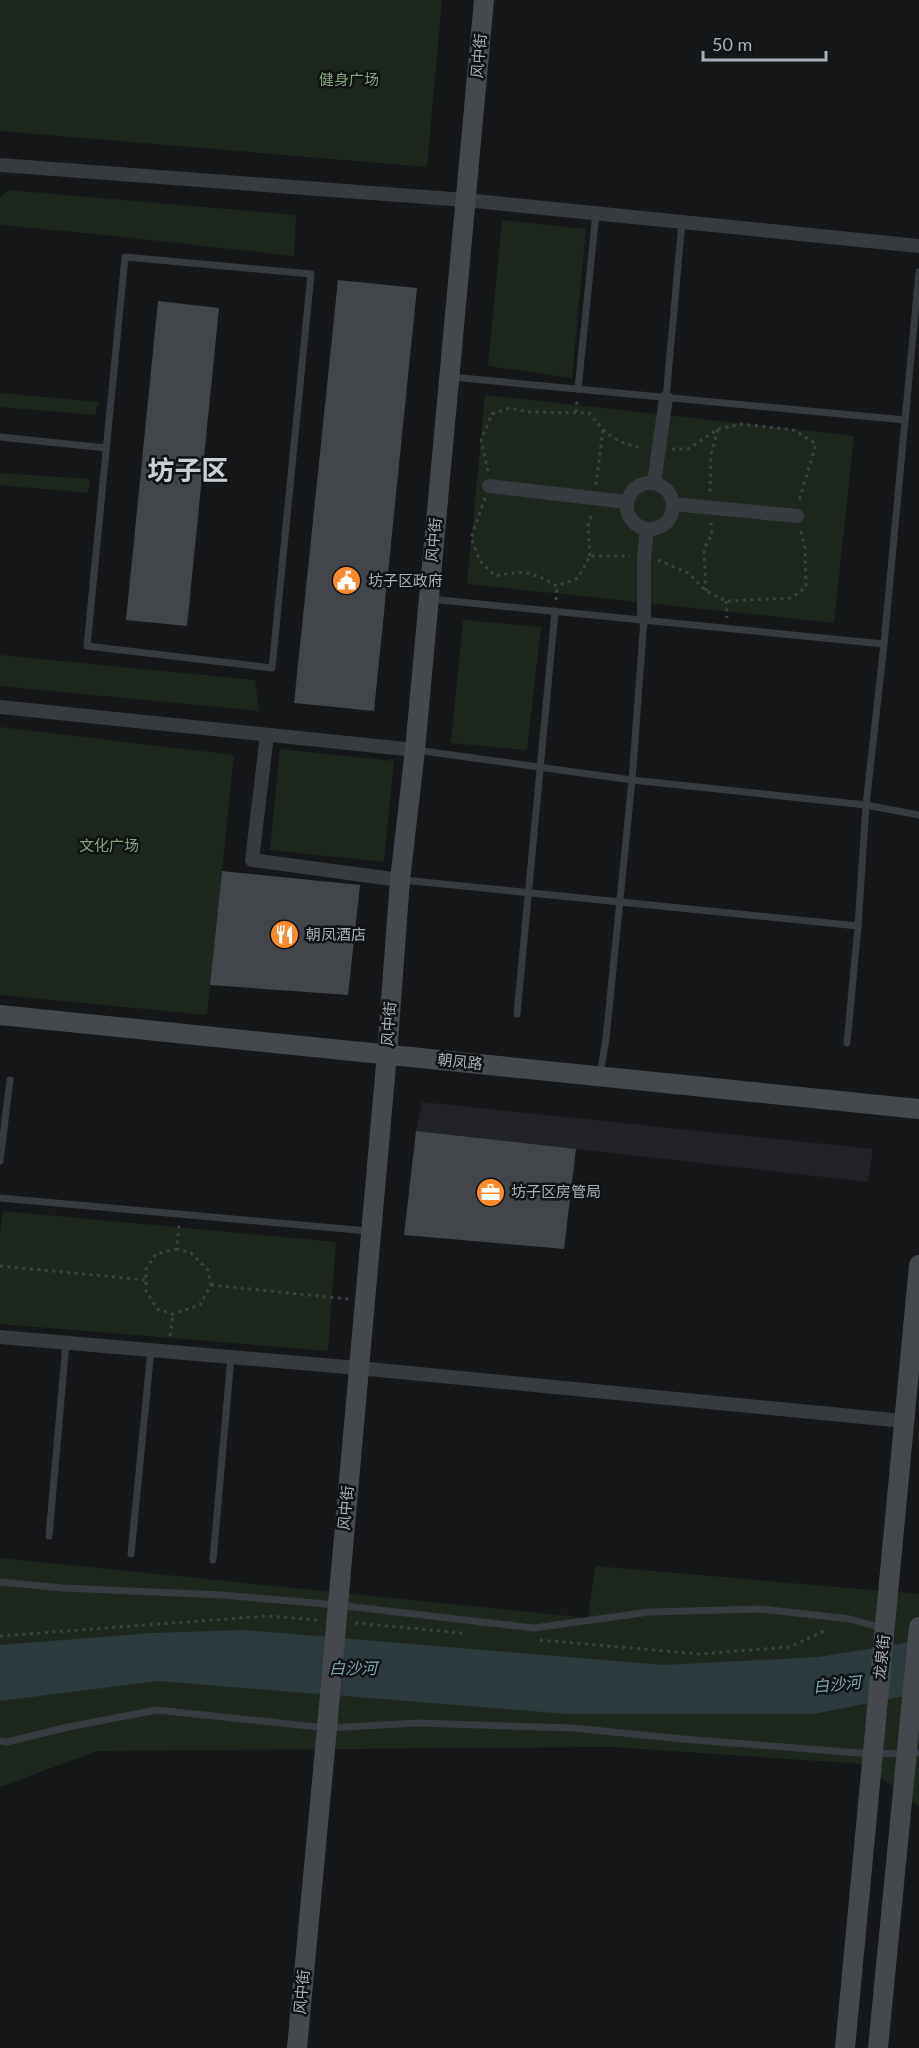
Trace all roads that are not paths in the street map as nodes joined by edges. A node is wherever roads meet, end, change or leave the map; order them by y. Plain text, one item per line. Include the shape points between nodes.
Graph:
1 (484, 0) edge
2 (0, 165) edge
3 (465, 200) junction
4 (596, 213) junction
5 (682, 222) junction
6 (919, 246) edge
7 (919, 272) edge
8 (449, 377) junction
9 (578, 389) junction
10 (666, 398) junction
11 (905, 420) junction
12 (0, 437) edge
13 (106, 448) junction
14 (654, 483) junction
15 (489, 486) dead end
16 (627, 502) junction
17 (673, 504) junction
18 (797, 516) dead end
19 (647, 529) junction
20 (429, 599) junction
21 (555, 611) junction
22 (644, 619) junction
23 (884, 644) junction
24 (0, 707) edge
25 (267, 735) junction
26 (415, 750) junction
27 (540, 767) junction
28 (632, 780) junction
29 (866, 805) junction
30 (919, 815) edge
31 (400, 880) junction
32 (528, 892) junction
33 (620, 901) junction
34 (858, 926) junction
35 (517, 1014) dead end
36 (0, 1015) edge
37 (847, 1043) dead end
38 (387, 1054) junction
39 (599, 1076) junction
40 (10, 1080) dead end
41 (919, 1109) edge
42 (0, 1161) edge
43 (0, 1198) edge
44 (371, 1231) junction
45 (919, 1265) edge
46 (0, 1338) edge
47 (66, 1343) junction
48 (151, 1350) junction
49 (231, 1358) junction
50 (358, 1368) junction
51 (904, 1421) junction
52 (49, 1536) dead end
53 (131, 1554) dead end
54 (213, 1560) dead end
55 (0, 1582) edge
56 (331, 1612) junction
57 (919, 1627) edge
58 (885, 1630) junction
59 (328, 1724) junction
60 (0, 1741) edge
61 (912, 1753) edge
62 (872, 1754) junction
63 (297, 2048) edge
64 (845, 2048) edge
65 (878, 2048) edge

1 - 3 street, 风中街
2 - 3 street
3 - 4 street
3 - 8 street, 风中街
4 - 5 street
4 - 9 lane
5 - 6 street
5 - 10 lane
7 - 11 lane
8 - 9 lane
8 - 20 street, 风中街
9 - 10 lane
10 - 11 lane
10 - 14 street
11 - 23 lane
12 - 13 lane
13 - 13 lane via 87,646 272,668 311,274 125,257
14 - 16 street via 634,489
14 - 17 street via 668,490
15 - 16 street
16 - 19 street via 634,522
17 - 18 street
17 - 19 street via 666,523
19 - 22 street
20 - 21 lane
20 - 26 street, 风中街
21 - 22 lane
21 - 27 lane
22 - 23 lane
22 - 28 lane
23 - 29 lane
24 - 25 street
25 - 26 street
25 - 31 street via 252,860
26 - 27 lane
26 - 31 street, 风中街
27 - 28 lane
27 - 32 lane
28 - 29 lane
28 - 33 lane
29 - 30 lane
29 - 34 lane
31 - 32 lane
31 - 38 street, 风中街
32 - 33 lane
32 - 35 lane
33 - 34 lane
33 - 39 lane
34 - 37 lane
36 - 38 street, 朝凤路
38 - 39 street, 朝凤路
38 - 44 street, 风中街
39 - 41 street, 朝凤路
40 - 42 lane
43 - 44 lane
44 - 50 street, 风中街
45 - 51 street, 龙泉街
46 - 47 street
47 - 48 street
47 - 52 lane
48 - 49 street
48 - 53 lane
49 - 50 street
49 - 54 lane
50 - 51 street
50 - 56 street, 风中街
51 - 58 street, 龙泉街
55 - 56 lane via 222,1595
56 - 58 lane via 534,1628 649,1612 761,1609 850,1619
56 - 59 street, 风中街
57 - 61 street via 908,1725
58 - 62 street, 龙泉街
59 - 60 lane via 157,1710
59 - 62 lane via 573,1728
59 - 63 street, 风中街
61 - 62 lane
61 - 65 street
62 - 64 street, 龙泉街

